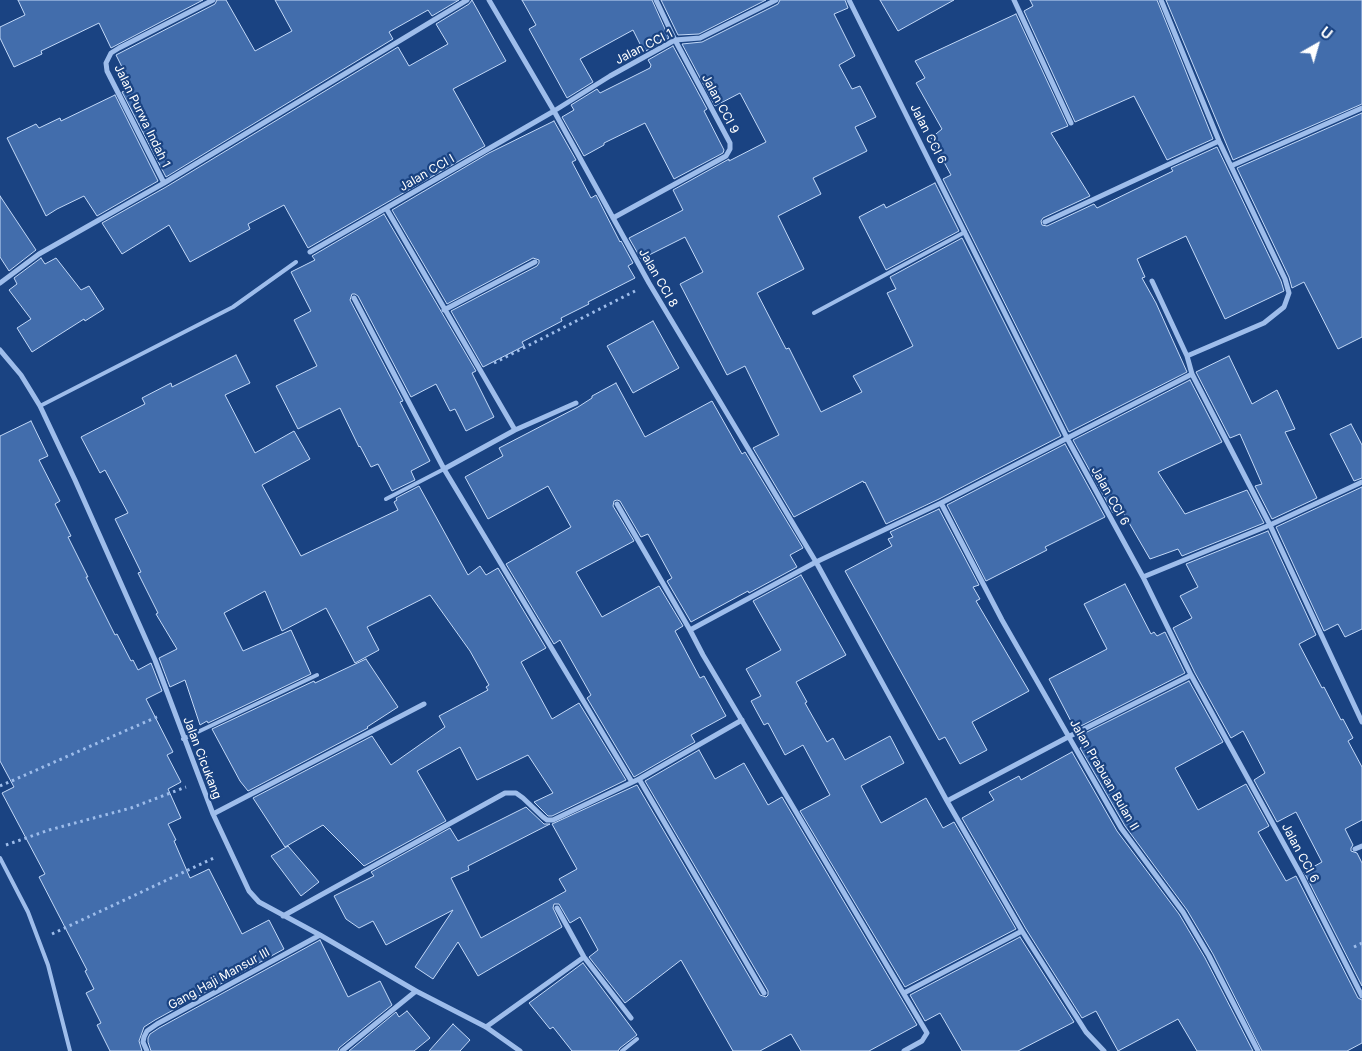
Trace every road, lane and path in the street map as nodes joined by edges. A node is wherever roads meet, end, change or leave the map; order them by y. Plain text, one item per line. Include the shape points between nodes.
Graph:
1 (214, 0) edge
2 (467, 0) edge
3 (489, 0) edge
4 (656, 0) edge
5 (776, 0) edge
6 (849, 0) edge
7 (1014, 0) edge
8 (1161, 0) edge
9 (675, 40) junction
10 (1362, 108) edge
11 (554, 111) junction
12 (1071, 122) dead end
13 (1219, 141) junction
14 (1231, 166) junction
15 (164, 183) junction
16 (386, 208) junction
17 (613, 218) junction
18 (1045, 222) dead end
19 (965, 232) junction
20 (310, 252) dead end
21 (296, 262) dead end
22 (535, 262) dead end
23 (1152, 281) dead end
24 (0, 283) edge
25 (649, 283) junction
26 (354, 298) dead end
27 (444, 310) junction
28 (814, 313) dead end
29 (0, 350) edge
30 (1186, 356) junction
31 (479, 371) junction
32 (1192, 374) junction
33 (576, 403) dead end
34 (40, 406) junction
35 (514, 430) junction
36 (1067, 438) junction
37 (444, 469) junction
38 (1362, 482) edge
39 (386, 499) dead end
40 (941, 502) junction
41 (617, 504) dead end
42 (1270, 525) junction
43 (816, 562) junction
44 (1143, 577) junction
45 (690, 630) junction
46 (1191, 674) junction
47 (317, 675) dead end
48 (424, 704) dead end
49 (173, 709) junction
50 (742, 720) junction
51 (1362, 722) edge
52 (1070, 736) junction
53 (183, 738) junction
54 (639, 779) junction
55 (200, 781) junction
56 (632, 782) junction
57 (0, 786) edge
58 (947, 801) junction
59 (213, 814) junction
60 (1362, 846) edge
61 (0, 847) edge
62 (1355, 849) dead end
63 (230, 851) junction
64 (0, 858) edge
65 (557, 908) dead end
66 (283, 916) junction
67 (1022, 932) junction
68 (320, 936) junction
69 (39, 940) junction
70 (584, 957) junction
71 (416, 991) junction
72 (764, 993) dead end
73 (904, 993) junction
74 (1362, 996) edge
75 (632, 1018) dead end
76 (486, 1027) junction
77 (637, 1039) dead end
78 (70, 1051) edge
79 (147, 1051) edge
80 (342, 1051) edge
81 (520, 1051) edge
82 (622, 1051) edge
83 (904, 1051) edge
84 (1104, 1051) edge
85 (1258, 1051) edge

1 - 15 street, Jalan Purwa Indah 1 via 119,48 111,53 106,63 107,71
2 - 15 street
3 - 11 street, Jalan CCI 8
4 - 9 street, Jalan CCI 9
5 - 9 street, Jalan CCI 1 via 700,38
6 - 19 street, Jalan CCI 6
7 - 12 street
8 - 13 street
9 - 11 street, Jalan CCI 1
9 - 17 street, Jalan CCI 9 via 730,143 730,149 726,156
10 - 14 street
11 - 16 street, Jalan CCI I
11 - 17 street, Jalan CCI 8
13 - 14 street
13 - 18 street
14 - 30 street via 1285,279 1289,294 1284,307 1264,323
15 - 24 street via 39,254
16 - 20 street, Jalan CCI I
16 - 27 street
17 - 25 street, Jalan CCI 8
19 - 28 lane
19 - 36 street, Jalan CCI 6
21 - 34 lane via 233,307
22 - 27 street
23 - 30 street
25 - 31 path
25 - 43 street, Jalan CCI 8
26 - 37 street
27 - 31 street
29 - 34 street, Jalan Cicukang
30 - 32 street
31 - 35 street
32 - 36 street
32 - 42 street
33 - 35 street
34 - 49 street, Jalan Cicukang via 147,642
35 - 37 street
36 - 40 street
36 - 44 street, Jalan CCI 6
37 - 39 lane
37 - 56 street
38 - 42 street
40 - 43 street
40 - 52 street, Jalan Prabuan Bulan II via 1002,620
41 - 45 street
42 - 44 street
42 - 51 street
43 - 45 street
43 - 58 street, Jalan CCI 8
44 - 46 street, Jalan CCI 6
45 - 50 street
46 - 52 street
46 - 74 street, Jalan CCI 6 via 1301,875
47 - 53 lane
48 - 59 street
49 - 53 street, Jalan Cicukang
49 - 57 path
50 - 54 street
50 - 73 street
52 - 58 street
52 - 85 street, Jalan Prabuan Bulan II via 1121,828 1183,912
53 - 55 street, Jalan Cicukang
54 - 56 street
54 - 72 street
55 - 59 street, Jalan Cicukang
55 - 61 path via 131,808
56 - 66 street via 553,820 542,817 516,793 505,793
58 - 67 street, Jalan CCI 8
59 - 63 street, Jalan Cicukang
60 - 62 street
63 - 66 street, Jalan Cicukang via 249,891 259,902
63 - 69 path
64 - 69 lane
65 - 70 street
66 - 68 street, Jalan Cicukang
67 - 73 street
67 - 84 street, Jalan CCI 8 via 1086,1032
68 - 71 street, Jalan Cicukang
68 - 79 street, Gang Haji Mansur III via 157,1024 144,1037
69 - 78 lane
70 - 75 street
70 - 76 street
71 - 76 street, Jalan Cicukang
71 - 80 street
73 - 83 street via 927,1033 922,1041
76 - 81 street, Jalan Cicukang
77 - 82 lane

